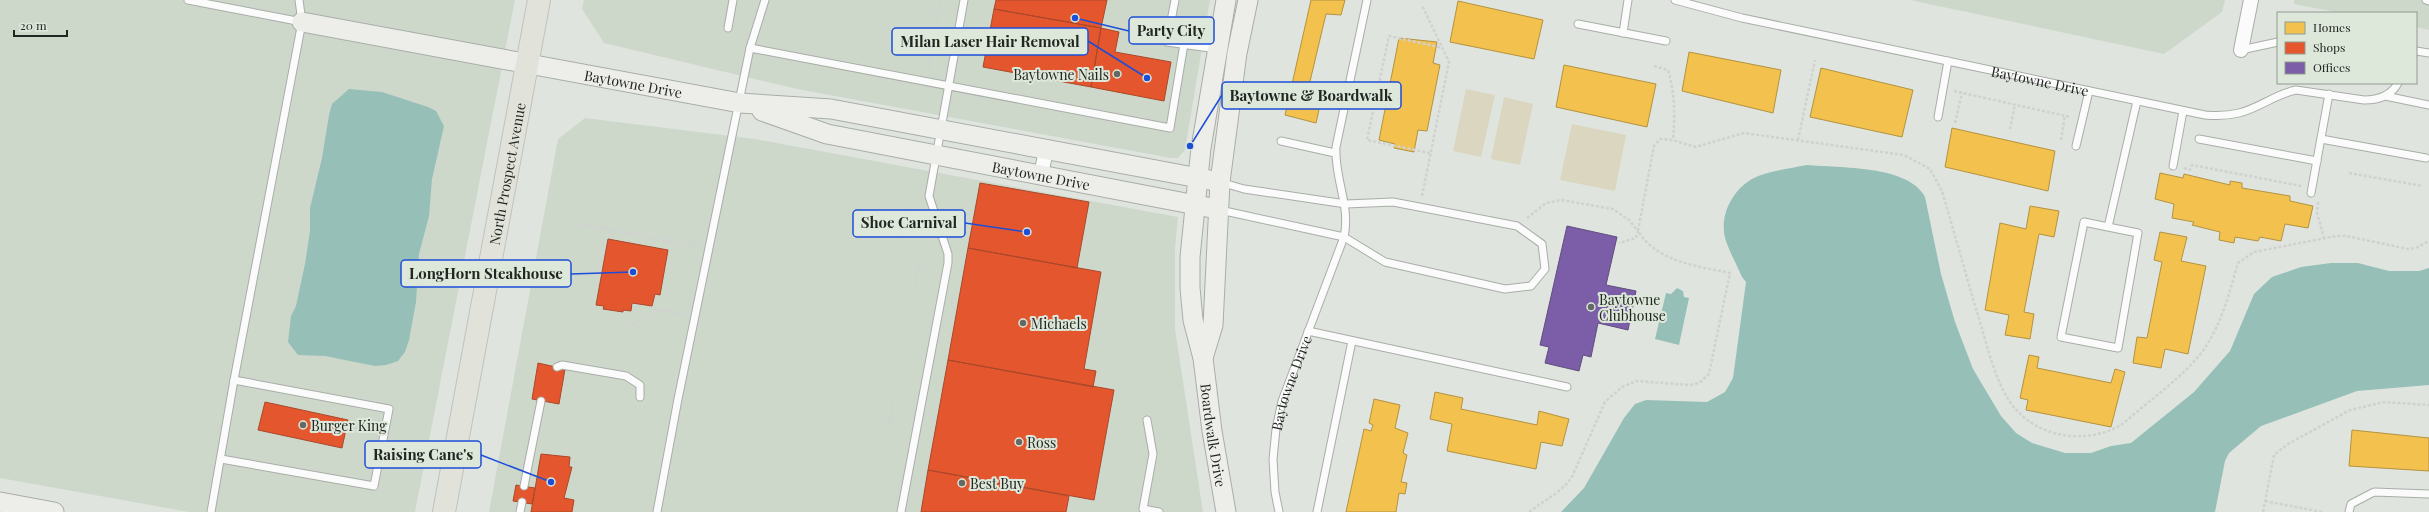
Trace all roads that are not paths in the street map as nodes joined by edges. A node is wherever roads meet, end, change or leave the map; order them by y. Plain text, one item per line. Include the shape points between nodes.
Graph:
1 (188, 0) edge
2 (299, 0) edge
3 (539, 0) edge
4 (733, 0) edge
5 (765, 0) edge
6 (964, 0) edge
7 (1175, 0) edge
8 (1226, 0) edge
9 (1248, 0) edge
10 (1367, 0) edge
11 (1628, 0) edge
12 (1675, 0) edge
13 (2250, 0) edge
14 (302, 22) junction
15 (1578, 24) dead end
16 (728, 28) dead end
17 (1623, 33) junction
18 (1666, 41) dead end
19 (2277, 42) edge
20 (1184, 44) junction
21 (750, 48) junction
22 (2241, 50) joint
23 (1226, 51) junction
24 (2417, 51) edge
25 (2429, 54) edge
26 (1948, 61) junction
27 (527, 65) junction
28 (2397, 84) edge
29 (949, 85) junction
30 (2089, 91) junction
31 (2329, 94) junction
32 (2385, 96) junction
33 (2137, 101) junction
34 (740, 103) junction
35 (2429, 105) edge
36 (2183, 111) junction
37 (1938, 117) dead end
38 (941, 131) junction
39 (2198, 139) dead end
40 (2321, 139) junction
41 (1281, 141) dead end
42 (2076, 146) dead end
43 (1046, 150) junction
44 (1336, 153) junction
45 (936, 155) junction
46 (2426, 158) dead end
47 (2317, 161) junction
48 (2173, 166) road end
49 (1041, 175) junction
50 (1198, 178) junction
51 (1220, 182) junction
52 (2311, 190) road end
53 (1196, 204) junction
54 (1346, 204) junction
55 (1218, 209) junction
56 (2108, 227) junction
57 (1344, 237) junction
58 (1308, 331) junction
59 (1352, 341) junction
60 (1203, 358) junction
61 (557, 367) dead end
62 (234, 380) junction
63 (1567, 387) dead end
64 (640, 397) dead end
65 (541, 401) dead end
66 (1147, 420) dead end
67 (221, 459) junction
68 (524, 486) dead end
69 (2429, 494) edge
70 (0, 502) edge
71 (522, 502) dead end
72 (54, 512) edge
73 (211, 512) edge
74 (444, 512) edge
75 (520, 512) edge
76 (657, 512) edge
77 (901, 512) edge
78 (1159, 512) edge
79 (1226, 512) edge
80 (1279, 512) edge
81 (1318, 512) edge
82 (2349, 512) edge

1 - 14 lane
2 - 14 lane
3 - 27 main road, North Prospect Avenue
4 - 16 lane
5 - 21 lane
6 - 29 lane
7 - 20 lane via 1167,42
8 - 23 street
9 - 23 street
10 - 44 lane, Baytowne Drive
11 - 17 lane
12 - 26 lane, Baytowne Drive via 1742,18
13 - 22 street
14 - 27 street, Baytowne Drive
14 - 62 lane
15 - 17 lane
17 - 18 lane
19 - 22 lane
20 - 23 lane
20 - 29 lane via 1170,128
21 - 29 lane
21 - 34 lane
23 - 50 street, Boardwalk Drive
23 - 51 street, Boardwalk Drive
24 - 25 lane
26 - 30 lane, Baytowne Drive
26 - 37 lane
27 - 34 street, Baytowne Drive
27 - 74 main road, North Prospect Avenue
28 - 32 lane
29 - 38 lane
30 - 33 lane, Baytowne Drive
30 - 42 lane
31 - 32 lane, Baytowne Drive via 2364,100
31 - 36 lane, Baytowne Drive via 2296,90 2285,92 2240,113 2225,116
31 - 40 lane
32 - 35 lane
33 - 36 lane, Baytowne Drive
33 - 56 lane
34 - 38 street, Baytowne Drive via 831,109
34 - 45 street, Baytowne Drive via 827,134
34 - 76 lane
36 - 48 lane
38 - 43 street, Baytowne Drive
38 - 45 lane
39 - 47 lane
40 - 46 lane
40 - 47 lane
41 - 44 lane
43 - 49 street
43 - 50 street, Baytowne Drive
44 - 54 lane, Baytowne Drive via 1335,166
45 - 49 street, Baytowne Drive
45 - 77 lane via 929,196 948,254 948,263
47 - 52 lane
49 - 53 street, Baytowne Drive
50 - 51 street, Baytowne Drive
50 - 53 street, Boardwalk Drive
51 - 54 lane, Baytowne Drive via 1244,189
51 - 55 street, Boardwalk Drive
53 - 55 street, Baytowne Drive
53 - 60 street, Boardwalk Drive via 1190,257 1190,288 1193,320
54 - 57 lane, Baytowne Drive via 1347,222
54 - 57 lane via 1393,202 1517,226 1542,244 1545,269 1531,286 1505,289 1385,262
55 - 57 lane, Baytowne Drive
55 - 60 street, Boardwalk Drive via 1213,325
56 - 56 lane via 2084,222 2061,337 2118,348 2138,233
57 - 58 lane, Baytowne Drive
58 - 59 lane
58 - 80 lane, Baytowne Drive via 1282,401 1276,429 1275,492
59 - 63 lane
59 - 81 lane
60 - 79 street, Boardwalk Drive
61 - 64 lane via 562,365 630,378 640,385
62 - 67 lane
62 - 67 lane via 389,409 374,486
65 - 68 lane
66 - 78 lane via 1153,454 1143,509
67 - 73 lane
69 - 82 lane via 2374,492 2351,504
70 - 72 street
71 - 75 lane

